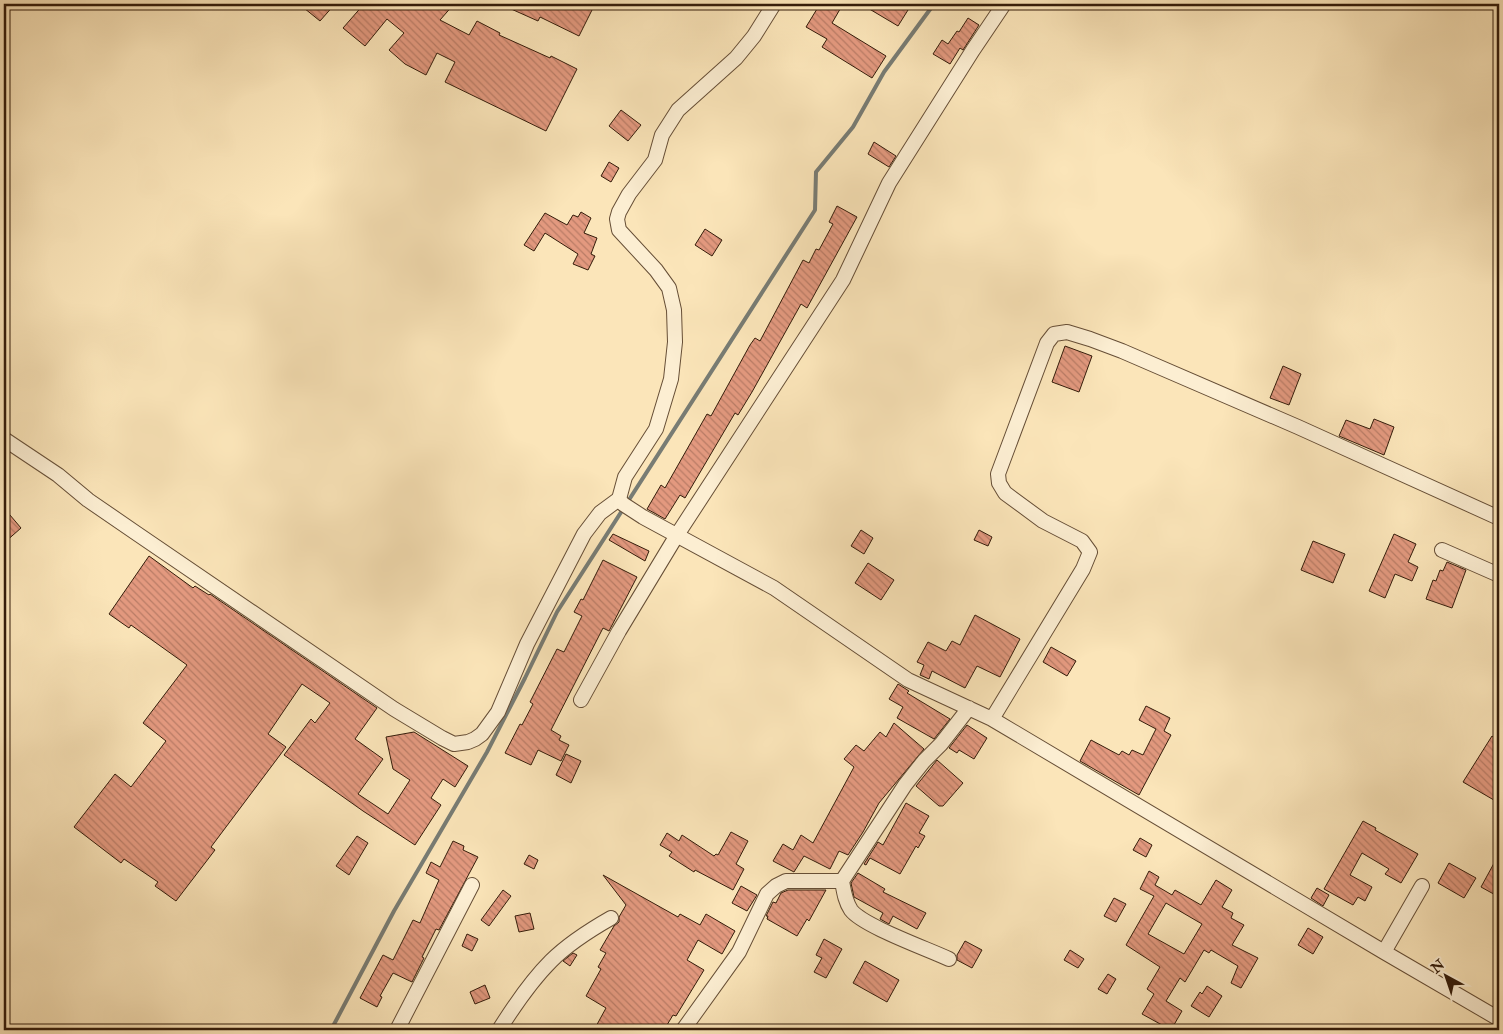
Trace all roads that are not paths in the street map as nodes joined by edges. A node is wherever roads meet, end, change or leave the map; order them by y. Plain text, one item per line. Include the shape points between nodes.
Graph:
1 (774, 4) edge
2 (1004, 4) edge
3 (4, 440) edge
4 (621, 501) junction
5 (1499, 518) edge
6 (677, 535) junction
7 (1442, 550) dead end
8 (1499, 575) edge
9 (581, 700) dead end
10 (968, 708) junction
11 (992, 719) junction
12 (842, 881) junction
13 (472, 885) dead end
14 (1422, 886) dead end
15 (611, 918) dead end
16 (1384, 952) junction
17 (949, 959) dead end
18 (1499, 1019) edge
19 (397, 1030) edge
20 (500, 1030) edge
21 (682, 1030) edge

1 - 4 street via 736,58 678,110 662,135 655,160 619,212 619,230 669,288 674,310 675,342 671,378 656,429 625,477
2 - 6 street via 889,183 843,280
3 - 4 street via 394,709 454,744 468,742 482,734 498,712 527,644 584,534 600,513
4 - 6 street
5 - 11 street via 1122,351 1066,332 1054,334 1047,343 1022,406 998,474 999,483 1005,493 1043,521 1082,541 1090,552 1083,569
6 - 9 street via 618,630
6 - 10 street via 774,588 908,680
7 - 8 street
10 - 11 street
10 - 12 street via 905,785
11 - 16 street
12 - 17 street via 844,897 857,916
12 - 21 street via 786,882 767,894 738,952
13 - 19 street
14 - 16 street
15 - 20 street via 589,930 552,960
16 - 18 street

